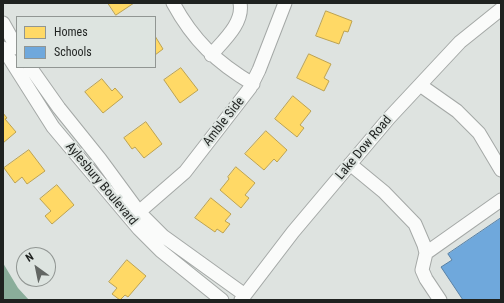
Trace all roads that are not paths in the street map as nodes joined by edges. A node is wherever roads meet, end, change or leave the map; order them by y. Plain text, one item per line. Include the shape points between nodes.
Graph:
1 (173, 3) edge
2 (240, 3) edge
3 (285, 3) edge
4 (501, 10) edge
5 (3, 23) edge
6 (16, 46) edge
7 (3, 48) edge
8 (212, 55) junction
9 (31, 68) edge
10 (253, 84) junction
11 (420, 85) junction
12 (350, 164) junction
13 (501, 170) edge
14 (501, 200) edge
15 (135, 216) junction
16 (426, 253) junction
17 (243, 297) edge
18 (222, 300) edge
19 (440, 300) edge

1 - 8 street via 189,29
2 - 8 street via 239,18
3 - 10 street, Amble Side
4 - 11 street, Lake Dow Road via 460,42
5 - 6 street
7 - 15 street, Aylesbury Boulevard via 53,127
8 - 10 street
9 - 15 street, Aylesbury Boulevard via 100,159
10 - 15 street, Amble Side via 181,176
11 - 12 street, Lake Dow Road
11 - 13 street via 457,111 479,133
12 - 16 street via 384,192 415,224
12 - 17 street, Lake Dow Road
14 - 16 street
15 - 17 street, Aylesbury Boulevard
15 - 18 street, Aylesbury Boulevard via 156,246
16 - 19 street via 422,270

